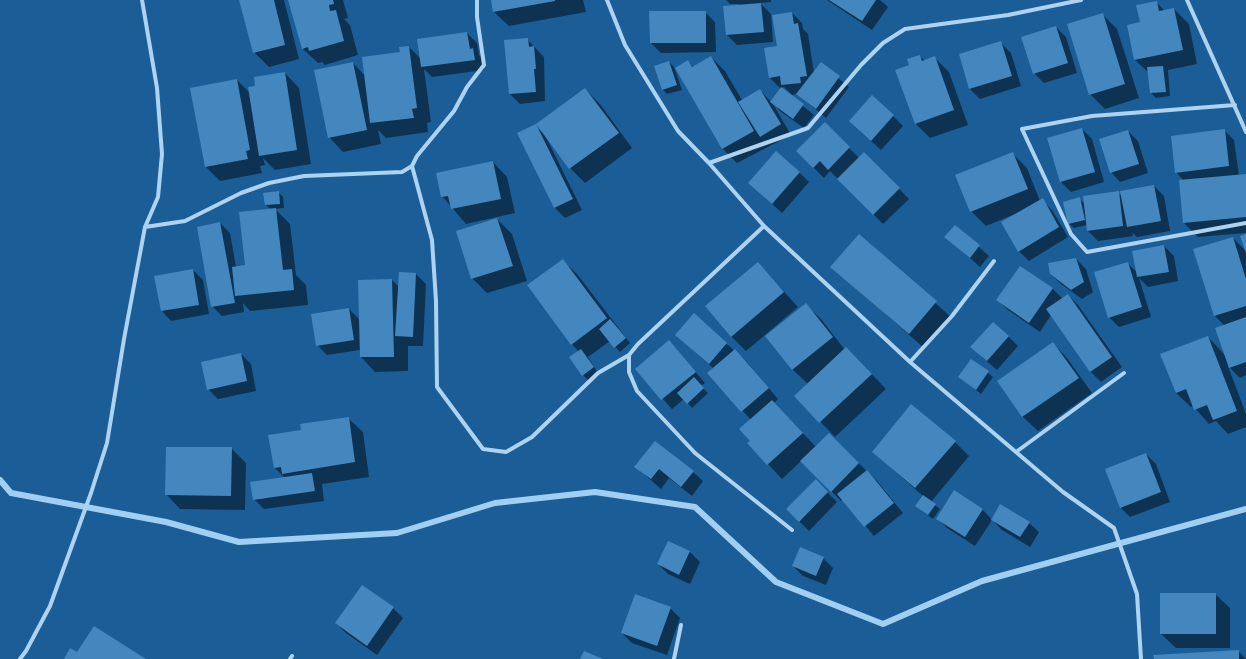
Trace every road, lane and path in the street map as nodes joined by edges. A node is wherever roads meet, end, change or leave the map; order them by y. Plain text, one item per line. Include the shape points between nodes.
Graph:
1 (142, 0) edge
2 (477, 0) edge
3 (607, 0) edge
4 (1081, 0) edge
5 (1187, 0) edge
6 (1235, 105) junction
7 (1246, 132) edge
8 (709, 163) junction
9 (412, 166) junction
10 (1246, 223) edge
11 (146, 226) junction
12 (764, 226) junction
13 (994, 261) dead end
14 (629, 356) junction
15 (910, 362) junction
16 (1124, 373) dead end
17 (1016, 452) junction
18 (792, 530) dead end
19 (681, 625) dead end
20 (20, 659) edge
21 (674, 659) edge
22 (1141, 659) edge

1 - 11 street via 157,88 162,154 158,197
2 - 9 street via 484,65 467,87 454,111 417,156
3 - 8 street via 625,45 678,131
4 - 8 street via 1008,15 905,29 883,44 860,65 808,128
5 - 6 street
6 - 7 street
6 - 10 street via 1092,116 1022,129 1071,234 1087,252
8 - 12 street
9 - 11 street via 402,172 304,176 269,183 241,193 185,221
9 - 14 street via 432,240 437,387 483,449 506,452 532,437 598,373
11 - 20 street via 107,443 50,606
12 - 14 street via 638,344
12 - 15 street
13 - 15 street via 952,316
14 - 18 street via 629,372 637,391 647,402 695,453
15 - 17 street
16 - 17 street
17 - 22 street via 1063,492 1114,528 1137,594
19 - 21 street

